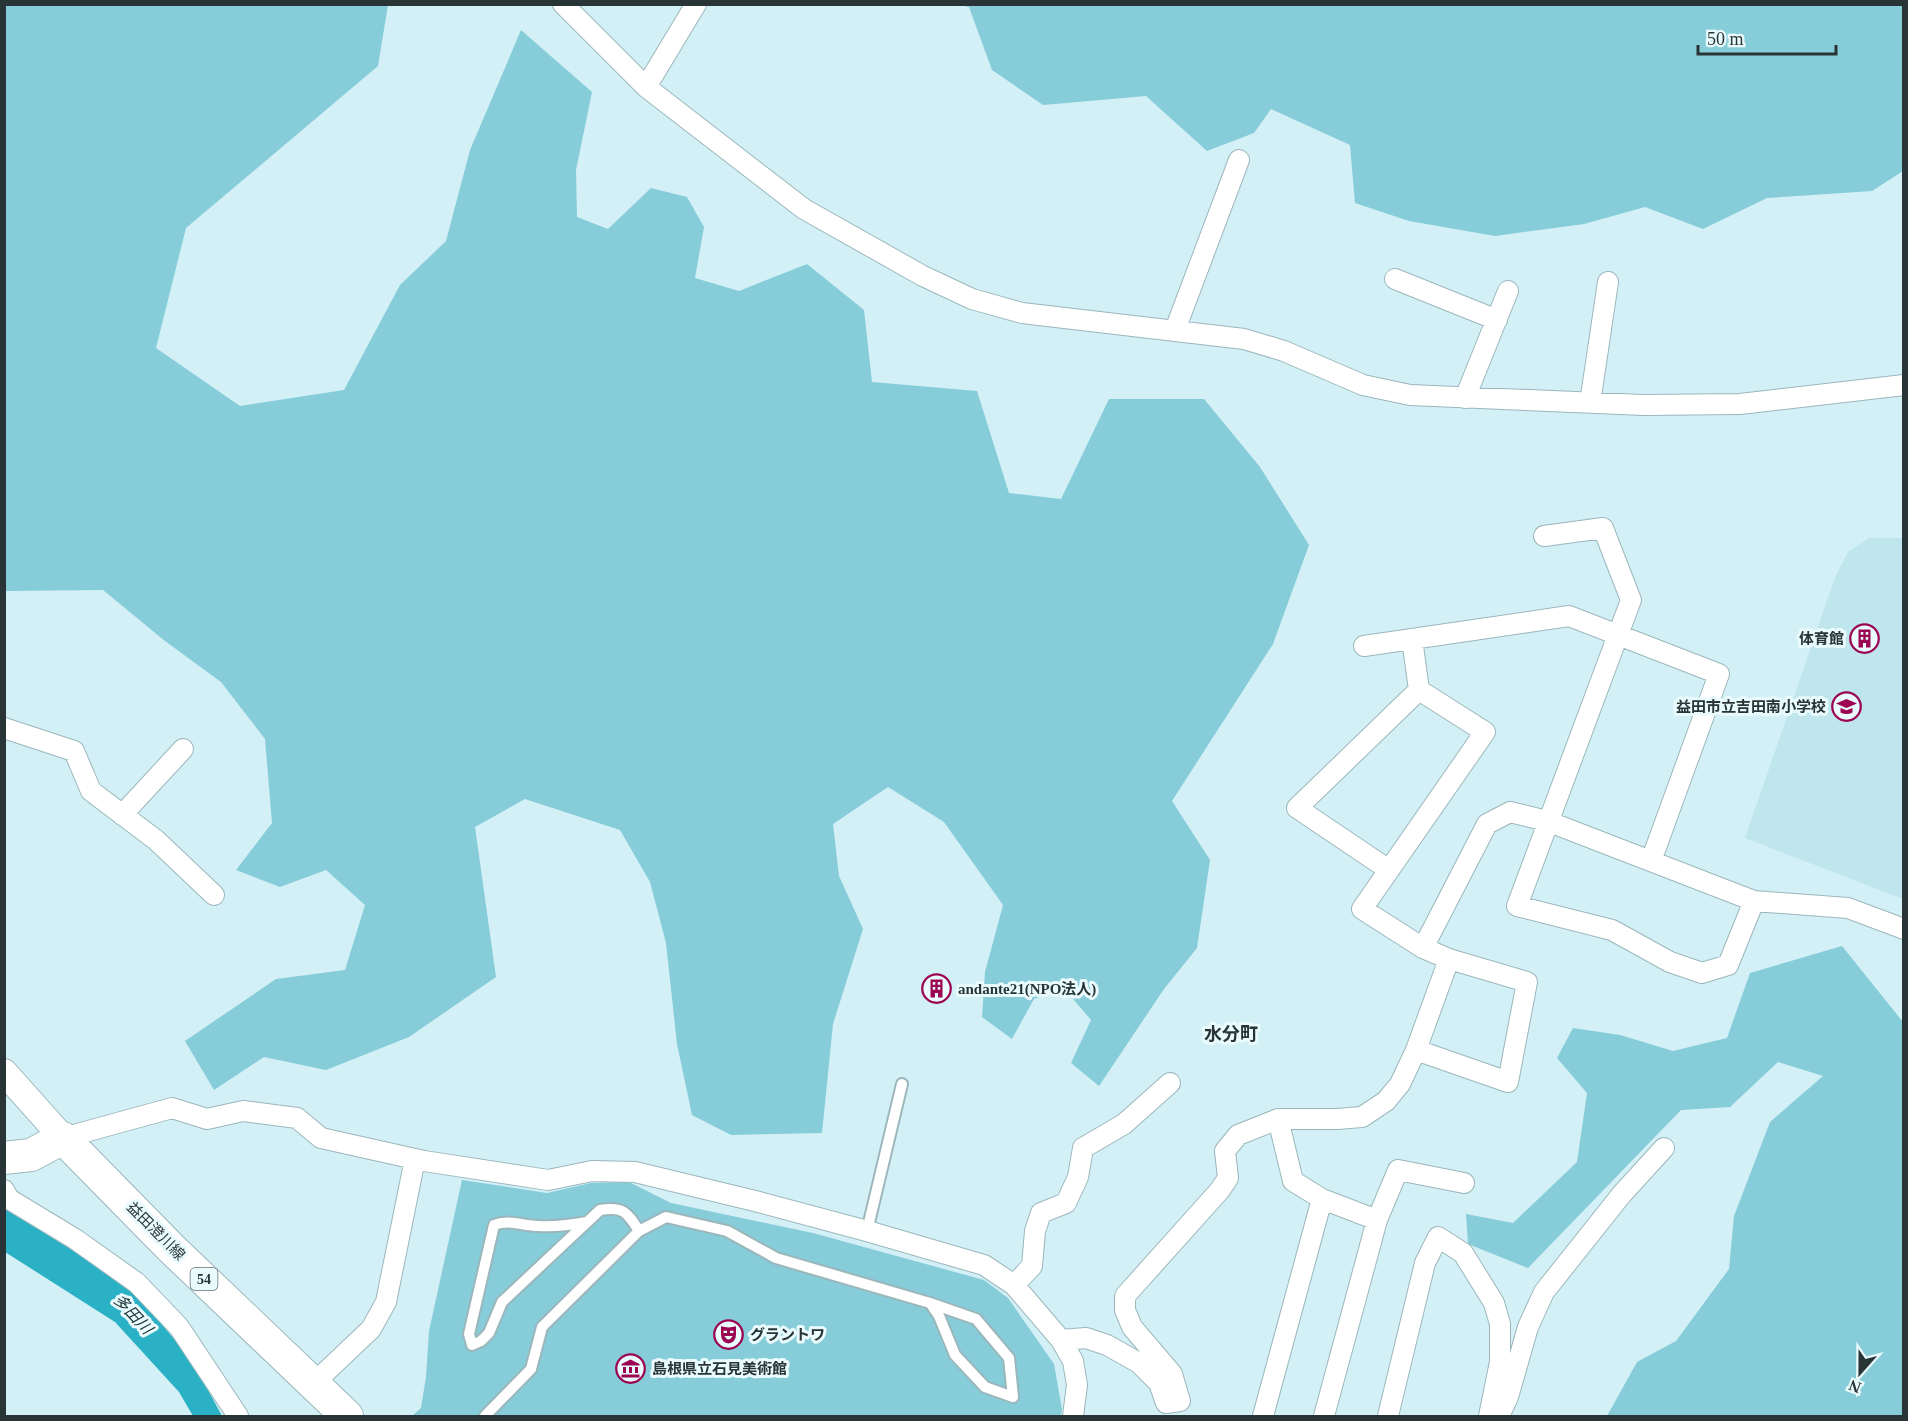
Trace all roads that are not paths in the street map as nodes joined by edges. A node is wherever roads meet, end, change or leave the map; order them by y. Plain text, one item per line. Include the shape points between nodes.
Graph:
1 (563, 4) edge
2 (696, 4) edge
3 (646, 87) junction
4 (1239, 160) dead end
5 (1395, 279) dead end
6 (1608, 282) dead end
7 (1508, 291) dead end
8 (1497, 320) junction
9 (1175, 330) junction
10 (1904, 385) edge
11 (1465, 398) junction
12 (1590, 403) junction
13 (1544, 536) dead end
14 (1618, 635) junction
15 (1413, 639) junction
16 (1364, 646) dead end
17 (1419, 690) junction
18 (4, 728) edge
19 (183, 749) dead end
20 (122, 815) junction
21 (1547, 821) junction
22 (1651, 861) junction
23 (1389, 870) junction
24 (214, 895) dead end
25 (1754, 901) junction
26 (1904, 929) edge
27 (1423, 948) junction
28 (1449, 959) junction
29 (1416, 1050) junction
30 (4, 1072) edge
31 (1170, 1083) dead end
32 (902, 1084) dead end
33 (1278, 1119) junction
34 (63, 1138) junction
35 (1664, 1148) dead end
36 (4, 1158) edge
37 (415, 1159) junction
38 (1464, 1183) dead end
39 (4, 1190) edge
40 (1322, 1199) junction
41 (1377, 1220) junction
42 (587, 1222) junction
43 (639, 1231) junction
44 (867, 1231) junction
45 (1014, 1285) junction
46 (930, 1303) junction
47 (1060, 1340) junction
48 (314, 1383) junction
49 (238, 1416) edge
50 (347, 1416) edge
51 (485, 1416) edge
52 (1073, 1416) edge
53 (1263, 1416) edge
54 (1324, 1416) edge
55 (1388, 1416) edge
56 (1489, 1416) edge
57 (1499, 1416) edge

1 - 3 street
2 - 3 street
3 - 9 street via 804,209 923,276 972,298 1022,313
4 - 9 street
5 - 8 street
6 - 12 street
7 - 8 street
8 - 11 street
9 - 11 street via 1254,342 1363,385 1410,395
10 - 12 street via 1740,404
11 - 12 street
13 - 14 street via 1603,528 1631,600
14 - 15 street via 1569,616
14 - 21 street
14 - 22 street via 1719,674
15 - 16 street
15 - 17 street
17 - 23 street via 1485,732
17 - 23 street via 1297,808
18 - 20 street via 74,751 91,791
19 - 20 street
20 - 24 street via 156,840
21 - 22 street
21 - 25 street via 1517,906 1612,930 1670,962 1702,973 1728,965
21 - 27 street via 1510,812 1486,824
22 - 25 street
23 - 27 street via 1362,909
25 - 26 street via 1848,908
27 - 28 street
28 - 29 street
28 - 29 street via 1527,982 1508,1082
29 - 33 street via 1400,1084 1386,1101 1362,1117
30 - 34 street
31 - 45 street via 1124,1124 1083,1148 1078,1177 1066,1203 1041,1213 1032,1266
32 - 44 lane
33 - 40 street via 1293,1181
33 - 47 street via 1238,1135 1225,1151 1228,1178 1220,1190 1125,1296 1125,1310 1132,1327 1172,1374 1180,1401 1166,1403 1159,1383 1139,1363 1107,1345 1086,1338
34 - 36 main road via 31,1155
34 - 37 street via 172,1108 207,1119 243,1111 297,1118 321,1138
34 - 48 main road, 益田澄川線 / 54 via 171,1248
35 - 57 street via 1544,1292 1528,1327
37 - 44 street via 548,1180 592,1171 635,1172
37 - 48 street via 386,1302 371,1329
38 - 41 street via 1398,1170
39 - 49 street via 9,1199 137,1283 179,1328
40 - 41 street
40 - 53 street
41 - 54 street
42 - 42 lane via 502,1302 489,1334 472,1345 469,1334 495,1225 503,1221 537,1227
42 - 43 lane via 600,1210 614,1208 629,1215
43 - 46 lane via 666,1217 727,1231 776,1258
43 - 51 lane via 542,1327 531,1369
44 - 45 street via 984,1264
45 - 47 street
46 - 46 lane via 976,1319 1009,1358 1013,1397 985,1387 955,1355
47 - 52 street via 1073,1361 1077,1385
48 - 50 main road, 益田澄川線 / 54
55 - 56 street via 1425,1263 1438,1237 1463,1253 1494,1303 1500,1324 1500,1362

